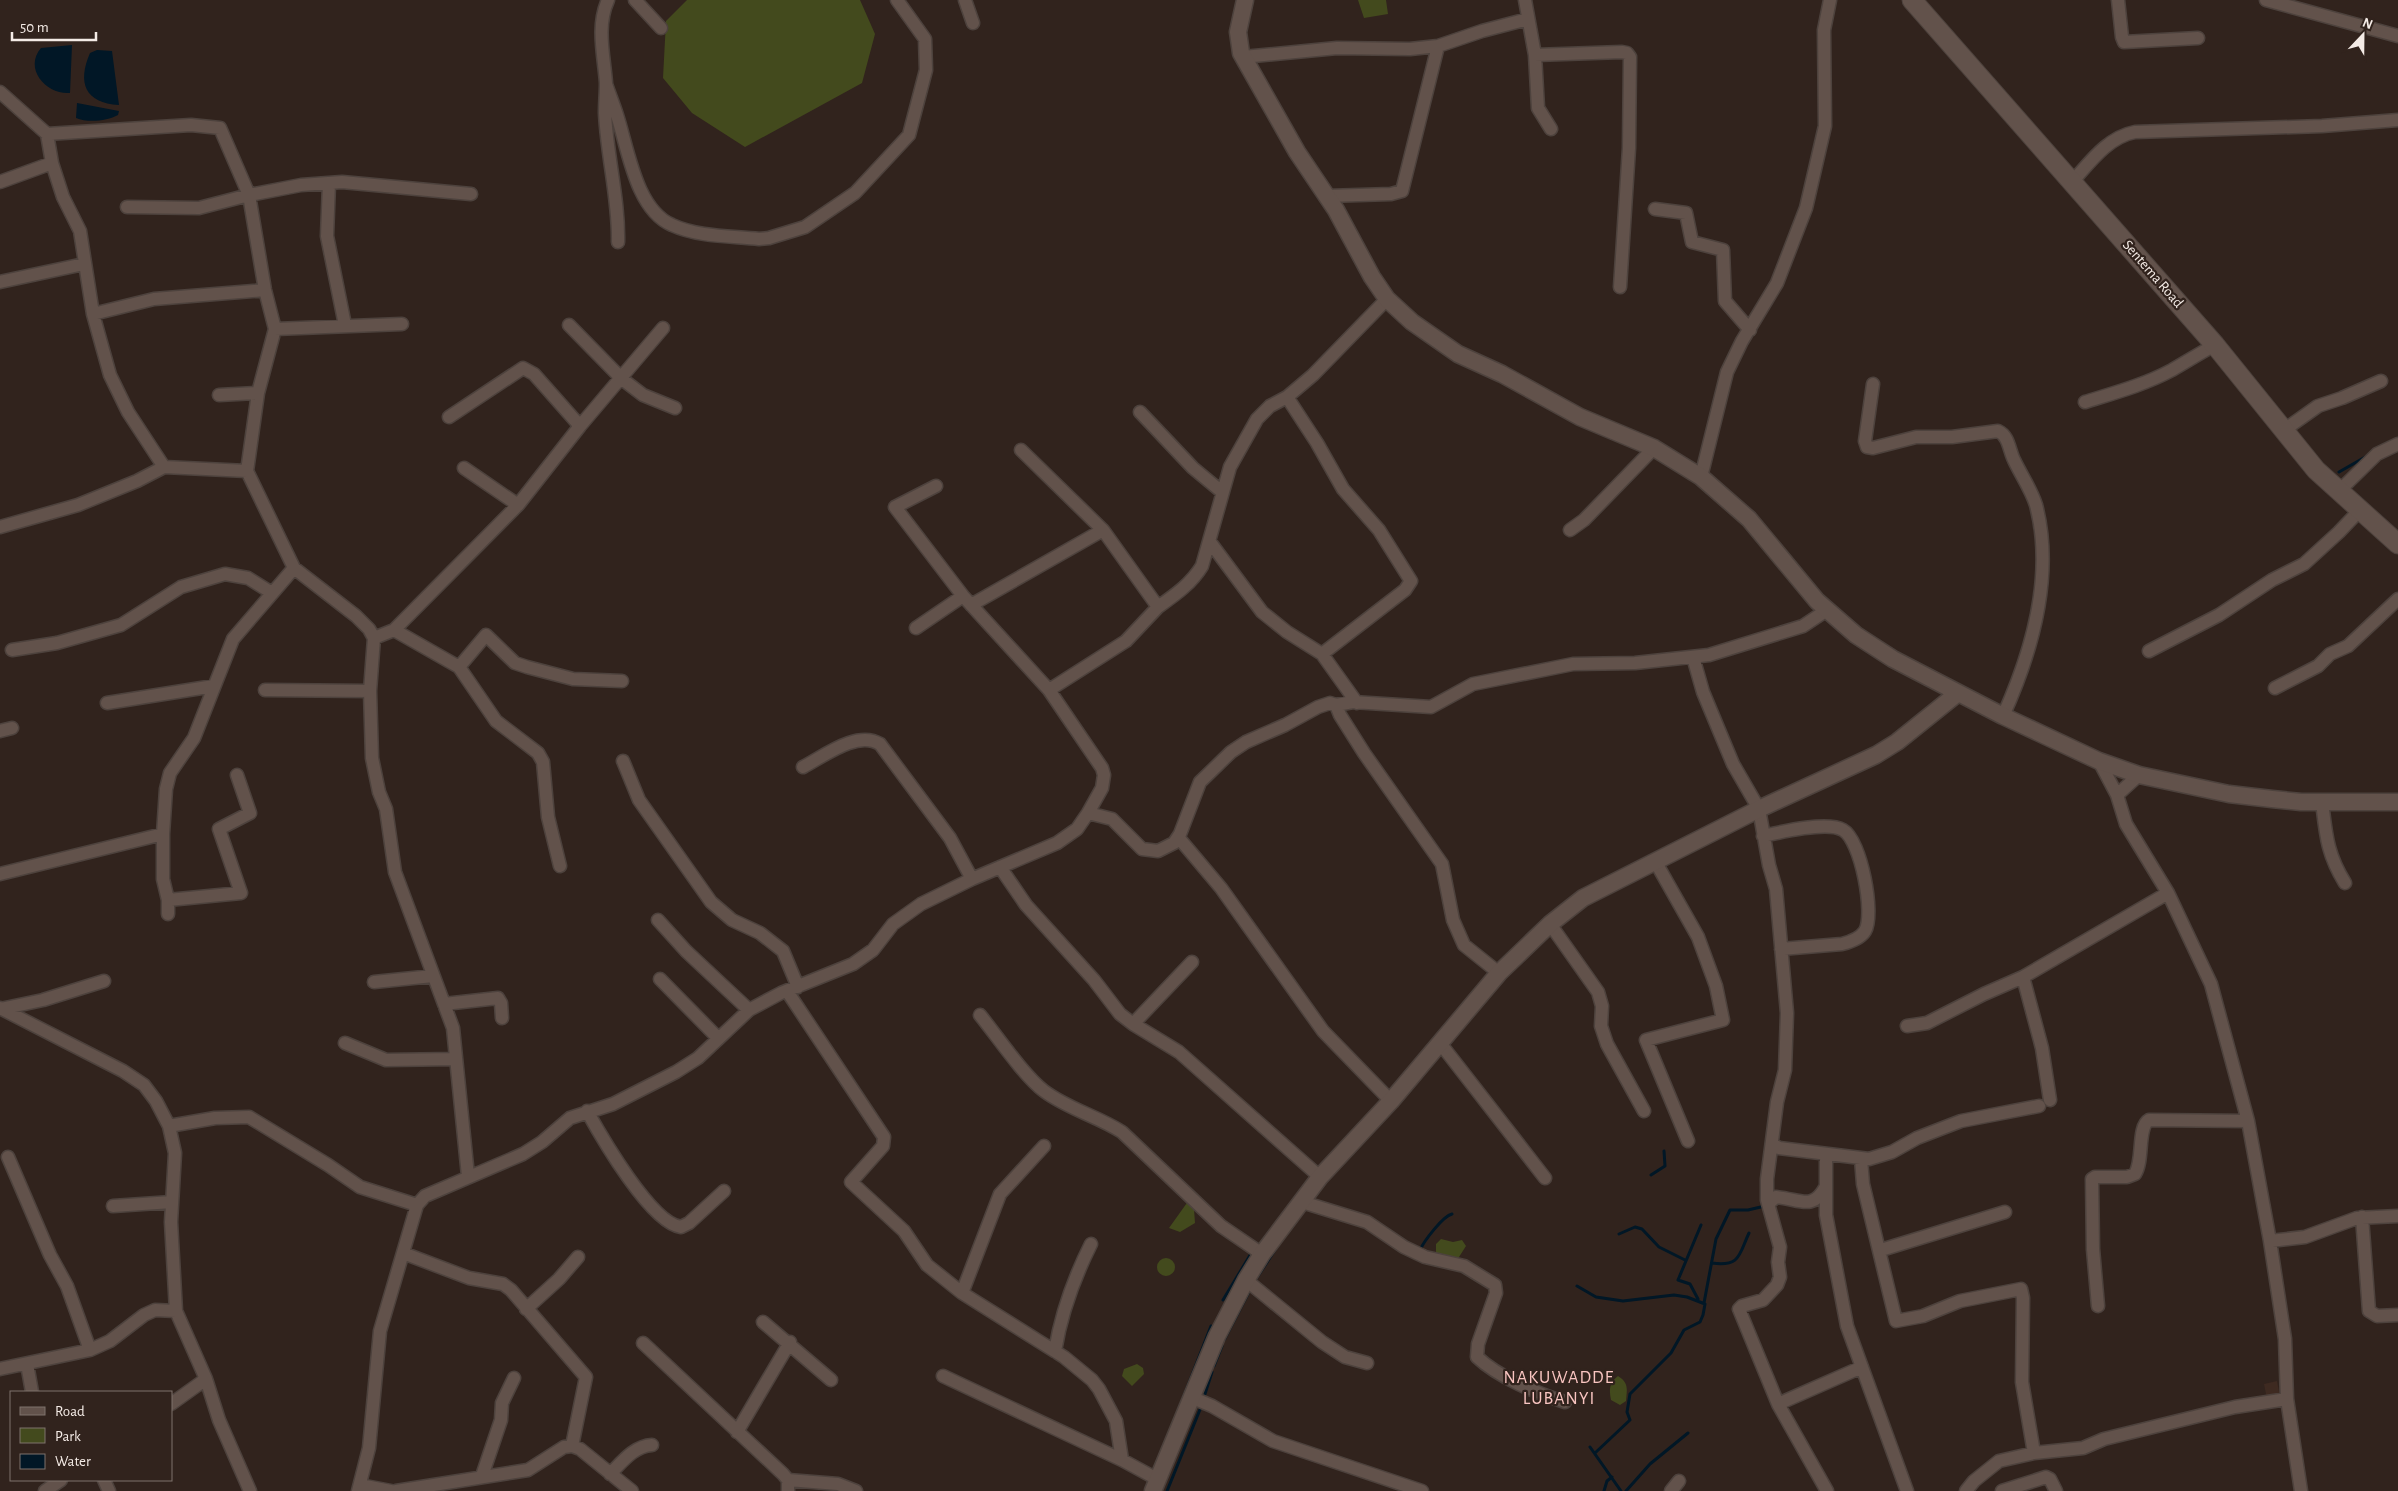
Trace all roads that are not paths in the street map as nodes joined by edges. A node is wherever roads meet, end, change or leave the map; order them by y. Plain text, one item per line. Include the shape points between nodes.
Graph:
1 (608, 0) edge
2 (896, 0) edge
3 (965, 0) edge
4 (1245, 0) edge
5 (1525, 0) edge
6 (1830, 0) edge
7 (1912, 0) edge
8 (2118, 0) edge
9 (2266, 0) edge
10 (641, 2) edge
11 (1528, 19) junction
12 (973, 23) dead end
13 (661, 28) dead end
14 (2398, 36) edge
15 (2198, 38) dead end
16 (1438, 46) junction
17 (1535, 56) junction
18 (1243, 57) junction
19 (606, 84) junction
20 (0, 92) edge
21 (2398, 120) edge
22 (1551, 129) dead end
23 (47, 134) junction
24 (52, 163) junction
25 (2073, 181) junction
26 (0, 182) edge
27 (329, 184) junction
28 (471, 194) dead end
29 (249, 195) junction
30 (1328, 196) junction
31 (127, 208) dead end
32 (1655, 209) dead end
33 (618, 242) dead end
34 (84, 264) junction
35 (0, 282) edge
36 (1620, 287) dead end
37 (265, 290) junction
38 (1387, 299) junction
39 (93, 314) junction
40 (402, 324) dead end
41 (345, 325) junction
42 (570, 325) dead end
43 (663, 328) dead end
44 (274, 330) junction
45 (1750, 330) junction
46 (2215, 345) junction
47 (622, 379) junction
48 (2381, 381) dead end
49 (1873, 384) dead end
50 (258, 394) junction
51 (219, 395) dead end
52 (1287, 397) junction
53 (2085, 402) dead end
54 (675, 408) dead end
55 (1140, 412) dead end
56 (450, 417) dead end
57 (580, 426) junction
58 (2284, 430) junction
59 (2398, 444) edge
60 (1654, 448) junction
61 (1021, 450) dead end
62 (164, 467) junction
63 (464, 468) dead end
64 (247, 471) junction
65 (1701, 477) junction
66 (936, 486) dead end
67 (1222, 492) junction
68 (2338, 492) junction
69 (518, 505) junction
70 (2359, 511) junction
71 (0, 527) edge
72 (1103, 530) junction
73 (1570, 530) dead end
74 (1210, 542) junction
75 (2398, 544) edge
76 (294, 568) junction
77 (272, 592) junction
78 (2398, 599) edge
79 (967, 601) junction
80 (1158, 607) junction
81 (1827, 610) junction
82 (916, 628) dead end
83 (394, 630) junction
84 (374, 638) junction
85 (12, 650) dead end
86 (2149, 651) dead end
87 (1322, 654) junction
88 (1693, 658) junction
89 (459, 667) junction
90 (622, 681) dead end
91 (214, 686) junction
92 (2275, 688) dead end
93 (265, 690) dead end
94 (1049, 690) junction
95 (370, 691) junction
96 (1958, 693) junction
97 (107, 703) dead end
98 (1357, 703) junction
99 (1336, 705) junction
100 (2003, 716) junction
101 (623, 761) dead end
102 (2099, 761) junction
103 (802, 767) dead end
104 (2139, 774) junction
105 (237, 775) dead end
106 (2117, 795) junction
107 (2322, 802) junction
108 (2398, 802) edge
109 (1759, 808) junction
110 (1088, 813) junction
111 (163, 834) junction
112 (1763, 836) junction
113 (1178, 837) junction
114 (1655, 861) junction
115 (560, 866) dead end
116 (1000, 867) junction
117 (0, 874) edge
118 (972, 879) junction
119 (2345, 883) dead end
120 (2168, 893) junction
121 (168, 900) junction
122 (168, 914) dead end
123 (658, 920) dead end
124 (1550, 924) junction
125 (1781, 949) junction
126 (1192, 962) dead end
127 (1499, 973) junction
128 (433, 976) junction
129 (2023, 977) junction
130 (660, 980) dead end
131 (104, 981) dead end
132 (374, 982) dead end
133 (793, 989) junction
134 (444, 1004) junction
135 (1, 1009) edge
136 (749, 1010) junction
137 (980, 1015) dead end
138 (502, 1018) dead end
139 (1133, 1024) junction
140 (1907, 1026) dead end
141 (718, 1038) junction
142 (345, 1043) dead end
143 (1440, 1043) junction
144 (456, 1059) junction
145 (1391, 1101) junction
146 (587, 1111) junction
147 (1644, 1111) dead end
148 (2248, 1121) junction
149 (169, 1126) junction
150 (1688, 1141) dead end
151 (1772, 1144) junction
152 (1044, 1146) dead end
153 (1826, 1154) junction
154 (8, 1157) dead end
155 (1861, 1159) junction
156 (468, 1176) junction
157 (1320, 1177) junction
158 (1545, 1178) dead end
159 (1825, 1188) junction
160 (724, 1191) dead end
161 (172, 1202) junction
162 (1302, 1202) junction
163 (1768, 1204) junction
164 (417, 1205) junction
165 (113, 1206) dead end
166 (2005, 1212) dead end
167 (2398, 1216) edge
168 (2362, 1217) junction
169 (2270, 1241) junction
170 (1092, 1244) dead end
171 (1881, 1250) junction
172 (403, 1253) junction
173 (1262, 1254) junction
174 (578, 1258) dead end
175 (1246, 1280) junction
176 (962, 1293) junction
177 (2098, 1306) dead end
178 (526, 1309) junction
179 (176, 1311) junction
180 (2398, 1315) edge
181 (763, 1322) dead end
182 (790, 1342) junction
183 (643, 1343) dead end
184 (90, 1350) junction
185 (1055, 1351) junction
186 (1367, 1363) dead end
187 (27, 1364) junction
188 (1862, 1367) junction
189 (0, 1369) edge
190 (943, 1376) dead end
191 (514, 1378) dead end
192 (206, 1379) junction
193 (831, 1380) dead end
194 (32, 1391) edge
195 (1193, 1398) junction
196 (2287, 1399) junction
197 (1565, 1402) dead end
198 (172, 1403) edge
199 (1778, 1404) junction
200 (737, 1432) junction
201 (652, 1445) dead end
202 (572, 1446) junction
203 (2034, 1453) junction
204 (1122, 1460) junction
205 (610, 1474) junction
206 (482, 1476) junction
207 (60, 1481) edge
208 (1155, 1485) edge
209 (788, 1486) edge
210 (359, 1488) edge
211 (432, 1489) edge
212 (1823, 1490) edge
213 (45, 1491) edge
214 (250, 1491) edge
215 (391, 1491) edge
216 (396, 1491) edge
217 (632, 1491) edge
218 (856, 1491) edge
219 (1422, 1491) edge
220 (1907, 1491) edge
221 (1966, 1491) edge
222 (2002, 1491) edge
223 (2056, 1491) edge
224 (2301, 1491) edge

1 - 19 street via 602,21
2 - 19 street via 925,39 926,70 908,134 855,193 805,226 769,238 691,232 672,225 654,212 639,185
3 - 12 street
4 - 18 street via 1238,32
5 - 11 street
6 - 45 street via 1824,30 1825,126 1806,208 1777,283
7 - 25 main road, Sentema Road
8 - 15 street via 2124,42
9 - 14 street
10 - 13 street
11 - 16 street
11 - 17 street
16 - 18 street via 1337,48
16 - 30 street via 1402,191
17 - 22 street via 1538,108
17 - 36 street via 1622,52 1630,58 1629,148
18 - 30 street via 1297,152
19 - 33 street via 605,114 619,219
20 - 23 street
21 - 25 street via 2322,126 2135,132 2116,138
23 - 24 street
23 - 29 street via 191,125 220,128
24 - 26 street
24 - 34 street via 62,197 80,230
25 - 46 main road, Sentema Road
27 - 28 street via 376,184
27 - 29 street via 301,185
27 - 41 street via 327,236
29 - 31 street via 199,208
29 - 37 street
30 - 38 street
32 - 45 street via 1686,213 1692,242 1723,250 1725,300
34 - 35 street
34 - 39 street
37 - 39 street via 154,298
37 - 44 street
38 - 52 street
38 - 60 street via 1412,322 1458,354 1580,416
39 - 62 street via 110,375 128,412
40 - 41 street
41 - 44 street
42 - 47 street
43 - 47 street
44 - 50 street
45 - 65 street via 1727,372
46 - 53 street via 2145,382
46 - 58 main road, Sentema Road
47 - 54 street via 643,394
47 - 57 street
48 - 58 street via 2318,406
49 - 100 street via 1865,440 1867,447 1923,436 1952,437 1998,431 2005,436 2032,494 2041,530 2043,565 2035,620 2015,690
50 - 51 street
50 - 64 street
52 - 67 street via 1262,413 1249,430 1230,467
52 - 87 street via 1343,489 1379,530 1411,581 1405,590
55 - 67 street
56 - 57 street via 523,368 534,374
57 - 69 street
58 - 68 main road, Sentema Road
59 - 68 street via 2377,454
60 - 65 street
60 - 73 street via 1584,520
61 - 72 street
62 - 64 street
62 - 71 street via 78,504
63 - 69 street
64 - 76 street
65 - 81 street via 1749,519
66 - 79 street via 895,507
67 - 74 street
68 - 70 main road, Sentema Road
69 - 83 street
70 - 75 main road, Sentema Road
70 - 86 street via 2304,564
72 - 79 street
72 - 80 street
74 - 80 street via 1195,578
74 - 87 street via 1262,612
76 - 77 street
76 - 84 street via 356,616
77 - 85 street via 248,578 225,574 181,587 121,625 57,644
77 - 91 street via 233,639
78 - 92 street via 2348,646
79 - 82 street
79 - 94 street
80 - 94 street via 1126,641
81 - 88 street via 1803,626 1723,652
81 - 96 street via 1867,643
83 - 84 street
83 - 89 street
84 - 95 street
87 - 98 street
88 - 98 street via 1573,664 1473,684 1432,707
88 - 109 street via 1703,692 1734,764
89 - 90 street via 486,635 515,664 573,679
89 - 115 street via 496,721 538,753 543,762 548,817
91 - 97 street
91 - 111 street via 194,738 170,773
93 - 95 street
94 - 110 street via 1104,775 1102,788
95 - 128 street via 372,758 386,809 395,872
96 - 100 street
96 - 109 street via 1897,742
98 - 99 street
99 - 113 street via 1330,703 1318,707 1231,752 1200,782
99 - 127 street via 1364,753 1442,864 1453,920 1464,945
100 - 102 street
101 - 133 street via 639,800 711,902 732,920 784,951
102 - 104 street
102 - 106 street
103 - 118 street via 854,741 865,739 880,744 950,838
104 - 106 street
104 - 107 street via 2229,794
105 - 121 street via 250,813 219,829 241,893
106 - 120 street via 2126,824
107 - 108 street
107 - 119 street via 2328,848
109 - 112 street
109 - 114 street
110 - 113 street via 1112,819 1135,843 1150,852 1168,848
110 - 116 street via 1077,829 1057,843
111 - 117 street
111 - 121 street via 163,879
112 - 125 street via 1776,889
112 - 125 street via 1794,829 1841,829 1857,849 1863,870 1867,906 1864,932 1842,944
113 - 145 street via 1221,888 1324,1031
114 - 124 street via 1583,898
114 - 150 street via 1698,938 1716,986 1723,1020 1646,1040
116 - 118 street
116 - 139 street via 1026,905 1094,980 1113,1006
118 - 133 street via 921,904 893,924 873,950 853,964
120 - 129 street
120 - 148 street via 2211,984
121 - 122 street
123 - 136 street
124 - 127 street
124 - 147 street via 1598,992 1602,1006 1601,1026
125 - 151 street via 1787,1045
126 - 139 street
127 - 143 street
128 - 132 street
128 - 134 street
129 - 140 street via 1927,1024
129 - 155 street via 2042,1048 2045,1103 1961,1121 1917,1138 1892,1152
130 - 141 street
131 - 135 street
133 - 136 street
133 - 176 street via 818,1039 884,1137 883,1146 851,1182 904,1231 927,1264
134 - 138 street via 498,998
134 - 144 street via 453,1028
135 - 149 street via 123,1071 144,1085
136 - 141 street
137 - 173 street via 1039,1087 1060,1102 1122,1132 1221,1226
139 - 157 street via 1179,1052
141 - 146 street via 698,1058 676,1072 612,1104
142 - 144 street via 386,1060
143 - 145 street
143 - 158 street
144 - 156 street
145 - 157 street
146 - 156 street via 570,1118 523,1154
146 - 160 street via 635,1188 668,1222 681,1227 689,1223
148 - 169 street
148 - 177 street via 2149,1120 2144,1126 2135,1174 2092,1179 2092,1249
149 - 161 street via 175,1152
149 - 164 street via 215,1118 249,1117 360,1187
151 - 153 street via 1779,1148
151 - 163 street via 1767,1180
152 - 176 street via 1000,1194
153 - 155 street
153 - 159 street
154 - 184 street via 50,1255 67,1286
155 - 171 street via 1863,1184
156 - 164 street via 425,1196
157 - 162 street
159 - 163 street via 1819,1200 1812,1203 1776,1197
159 - 188 street via 1827,1227 1841,1299
161 - 165 street
161 - 179 street
162 - 173 street
162 - 197 street via 1367,1222 1404,1247 1425,1257 1464,1266 1495,1286 1496,1293 1478,1344 1477,1357 1520,1383
163 - 199 street via 1780,1247 1780,1277 1763,1300 1742,1306 1739,1310
164 - 172 street
166 - 171 street
167 - 168 street
168 - 169 street via 2305,1237
168 - 180 street via 2369,1312 2377,1316
169 - 196 street via 2285,1339
170 - 185 street via 1064,1312
171 - 203 street via 1896,1321 1923,1316 1960,1301 2021,1289 2022,1382
172 - 178 street via 469,1278 504,1284
172 - 210 street via 380,1331 369,1448
173 - 175 street
174 - 178 street
175 - 186 street via 1322,1342 1345,1357
175 - 195 street via 1217,1336
176 - 185 street
178 - 202 street via 586,1377
179 - 184 street via 155,1310 110,1341
179 - 192 street
181 - 182 street
182 - 193 street
182 - 200 street
183 - 200 street
184 - 187 street
185 - 204 street via 1099,1389 1116,1421
187 - 189 street
187 - 194 street
188 - 199 street
188 - 220 street
190 - 204 street
191 - 206 street via 502,1402 501,1420
192 - 198 street
192 - 214 street
195 - 208 street
195 - 219 street via 1273,1441
196 - 203 street via 2235,1407 2104,1439 2083,1448
196 - 224 street
199 - 212 street
200 - 209 street
201 - 205 street via 633,1452
202 - 205 street
202 - 206 street via 564,1446 528,1470
203 - 221 street via 1999,1461
204 - 208 street
205 - 217 street
206 - 211 street
207 - 213 street
209 - 218 street via 838,1484
210 - 215 street
211 - 216 street
222 - 223 street via 2046,1477

